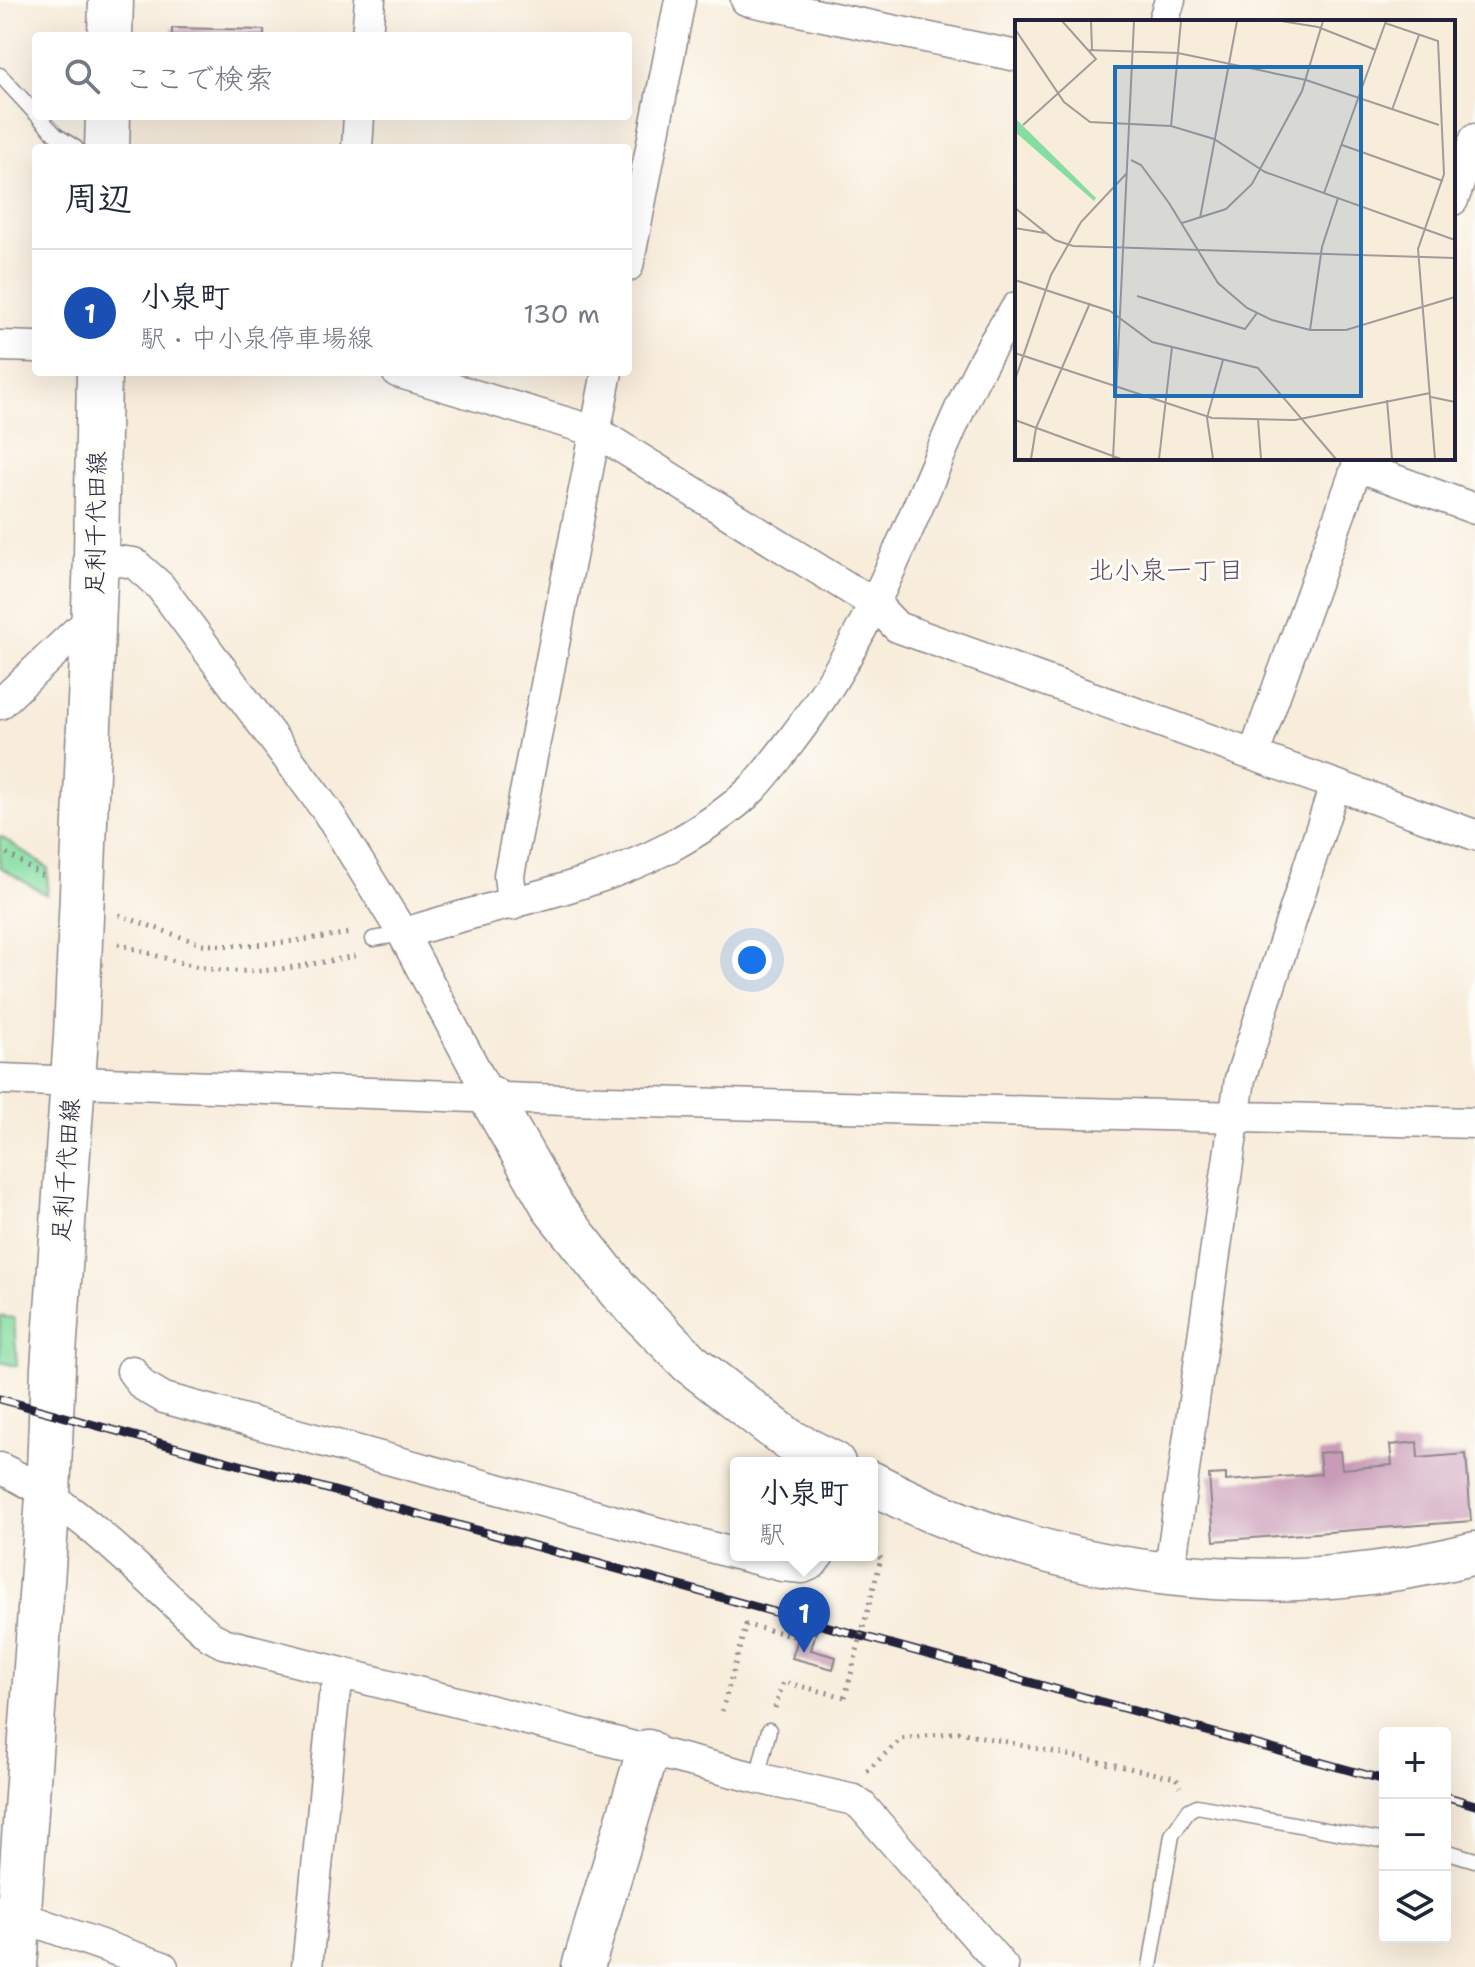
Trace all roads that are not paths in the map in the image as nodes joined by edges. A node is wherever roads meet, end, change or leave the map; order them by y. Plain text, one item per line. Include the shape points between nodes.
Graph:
1 (111, 0) edge
2 (370, 0) edge
3 (680, 0) edge
4 (746, 0) edge
5 (1170, 0) edge
6 (1164, 20) edge
7 (110, 32) edge
8 (367, 32) edge
9 (1015, 56) edge
10 (0, 75) edge
11 (32, 110) edge
12 (42, 120) edge
13 (108, 120) edge
14 (359, 120) edge
15 (1475, 139) edge
16 (70, 144) edge
17 (107, 144) edge
18 (357, 144) edge
19 (1459, 195) edge
20 (632, 246) edge
21 (1015, 310) edge
22 (0, 346) edge
23 (32, 347) edge
24 (99, 376) edge
25 (410, 376) edge
26 (606, 376) edge
27 (595, 431) junction
28 (1359, 462) edge
29 (1475, 509) edge
30 (96, 558) junction
31 (876, 605) junction
32 (93, 629) junction
33 (0, 704) edge
34 (1254, 754) junction
35 (1335, 785) junction
36 (1475, 835) edge
37 (512, 905) junction
38 (403, 934) junction
39 (373, 939) road end
40 (0, 1079) edge
41 (72, 1081) junction
42 (490, 1097) junction
43 (1236, 1116) junction
44 (1475, 1123) edge
45 (132, 1371) dead end
46 (822, 1457) edge
47 (0, 1468) edge
48 (878, 1486) edge
49 (48, 1496) junction
50 (730, 1552) edge
51 (1475, 1553) edge
52 (766, 1561) edge
53 (814, 1561) edge
54 (1169, 1575) junction
55 (341, 1674) junction
56 (769, 1730) road end
57 (648, 1751) junction
58 (757, 1778) junction
59 (1379, 1840) edge
60 (1451, 1853) edge
61 (1475, 1860) edge
62 (9, 1913) edge
63 (15, 1967) edge
64 (163, 1967) edge
65 (307, 1967) edge
66 (583, 1967) edge
67 (1003, 1967) edge
68 (1150, 1967) edge

1 - 7 main road
2 - 8 street
3 - 20 street
4 - 9 street
5 - 6 street
10 - 11 lane
12 - 16 lane
13 - 17 main road
14 - 18 street
15 - 19 street
21 - 31 street via 971,383
22 - 23 street
24 - 30 main road, 足利千代田線
25 - 27 street
26 - 27 street
27 - 31 street
27 - 37 street via 509,875
28 - 29 street
28 - 34 street
30 - 32 main road, 足利千代田線
30 - 38 street via 134,563 160,586 327,811
31 - 34 street via 897,627
31 - 37 street via 820,702 752,789 723,813 669,847 607,876
32 - 33 street via 77,631
32 - 41 main road, 足利千代田線
34 - 35 street
35 - 36 street
35 - 43 street via 1240,1079
37 - 38 street
38 - 39 lane
38 - 42 street
40 - 41 street
41 - 42 street
41 - 49 main road, 足利千代田線
42 - 43 street
42 - 46 street via 554,1209 619,1291 690,1363 789,1440
43 - 44 street
43 - 54 street
45 - 50 street via 142,1385 164,1398
47 - 49 street
48 - 54 street via 942,1516 1044,1550
49 - 55 street via 210,1636
49 - 62 main road, 足利千代田線
51 - 54 street via 1336,1578
52 - 53 street via 793,1568
55 - 57 street
55 - 65 street via 334,1697
56 - 58 lane
57 - 58 street
57 - 66 street
58 - 67 street via 862,1806
59 - 68 lane via 1197,1806 1189,1810 1172,1835
60 - 61 lane
62 - 63 main road, 足利千代田線
62 - 64 street

